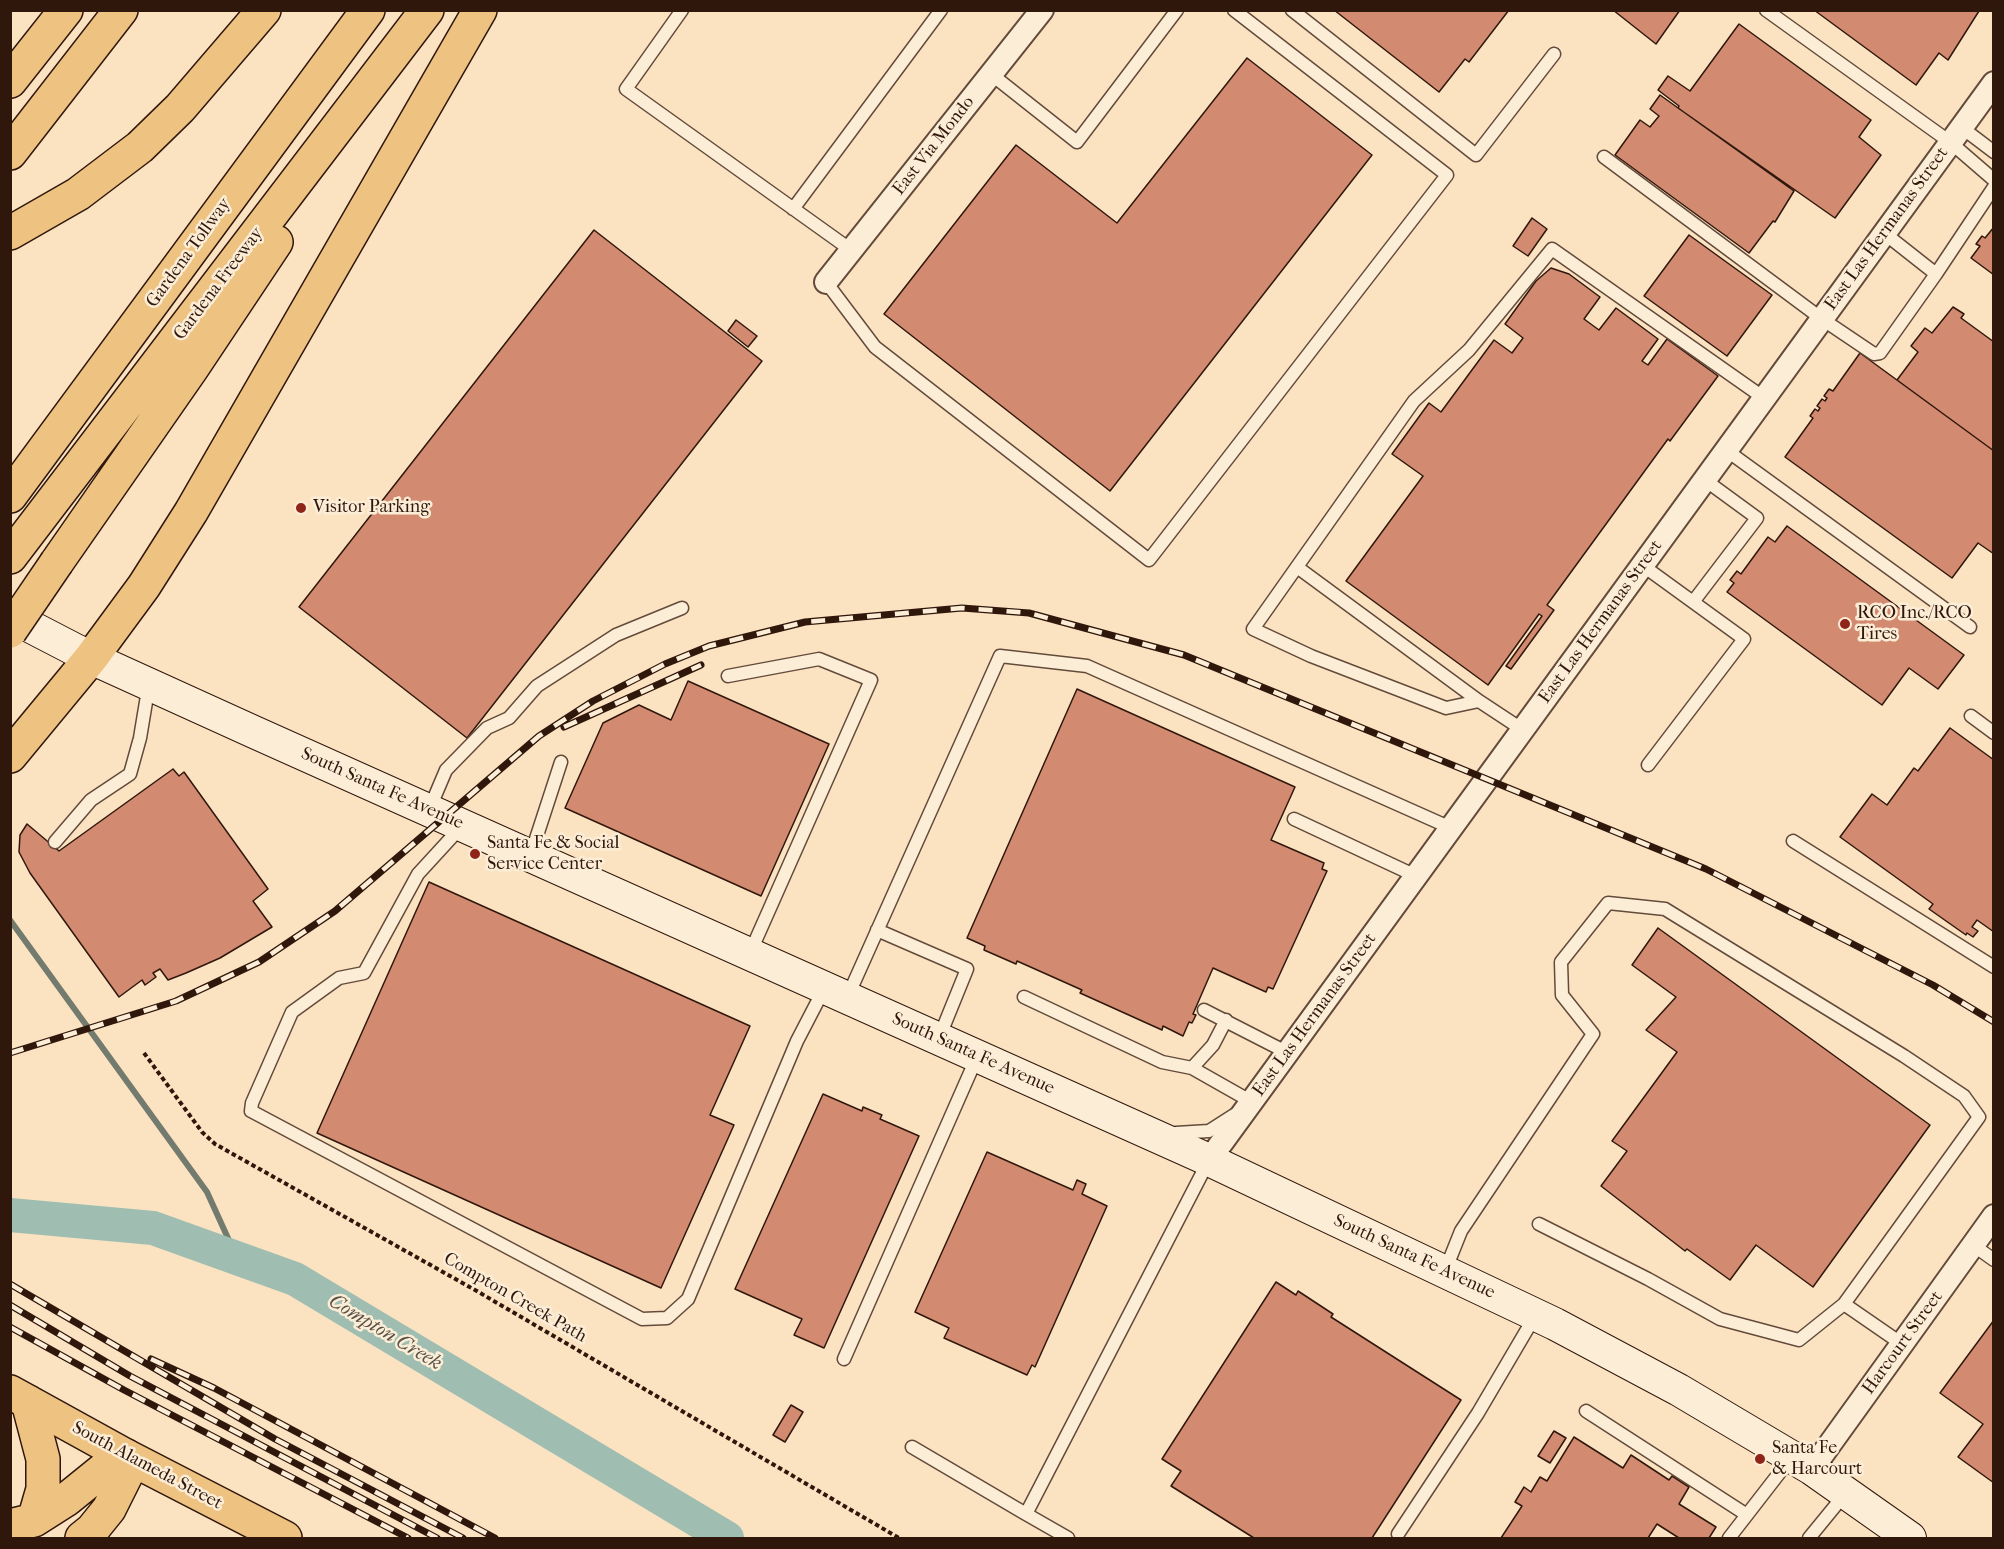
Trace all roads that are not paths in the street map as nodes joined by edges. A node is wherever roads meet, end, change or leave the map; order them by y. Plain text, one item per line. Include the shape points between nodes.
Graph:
1 (66, 10) edge
2 (121, 10) edge
3 (264, 10) edge
4 (343, 10) edge
5 (368, 10) edge
6 (428, 10) edge
7 (480, 10) edge
8 (682, 10) edge
9 (941, 10) edge
10 (1042, 10) edge
11 (1178, 10) edge
12 (1234, 10) edge
13 (1292, 10) edge
14 (1766, 10) edge
15 (1554, 54) dead end
16 (991, 74) junction
17 (10, 81) edge
18 (1994, 83) edge
19 (1956, 135) junction
20 (1994, 152) edge
21 (10, 153) edge
22 (1604, 157) dead end
23 (1994, 180) edge
24 (1994, 187) edge
25 (793, 209) junction
26 (10, 233) edge
27 (1884, 233) junction
28 (851, 250) junction
29 (1936, 274) junction
30 (826, 282) joint
31 (1822, 319) junction
32 (1764, 398) junction
33 (1726, 450) junction
34 (10, 465) edge
35 (1705, 480) junction
36 (10, 496) edge
37 (16, 551) edge
38 (1642, 565) junction
39 (1297, 567) junction
40 (1693, 602) junction
41 (682, 608) dead end
42 (10, 616) edge
43 (1970, 627) dead end
44 (10, 631) edge
45 (91, 658) junction
46 (728, 676) dead end
47 (149, 684) junction
48 (1479, 701) junction
49 (1971, 716) dead end
50 (1522, 730) junction
51 (1994, 733) edge
52 (10, 756) edge
53 (561, 762) dead end
54 (1648, 765) dead end
55 (429, 810) junction
56 (1294, 819) dead end
57 (463, 825) junction
58 (1451, 828) junction
59 (1793, 841) dead end
60 (55, 842) dead end
61 (531, 855) junction
62 (1416, 876) junction
63 (877, 930) junction
64 (749, 954) junction
65 (1994, 967) edge
66 (836, 993) junction
67 (1024, 997) dead end
68 (1204, 1010) dead end
69 (1226, 1020) junction
70 (939, 1039) junction
71 (1288, 1053) junction
72 (977, 1056) junction
73 (1192, 1068) junction
74 (1250, 1104) junction
75 (1144, 1131) junction
76 (1209, 1161) junction
77 (1994, 1216) edge
78 (1539, 1224) dead end
79 (1973, 1245) junction
80 (1994, 1260) edge
81 (1445, 1272) junction
82 (1844, 1304) junction
83 (1535, 1314) junction
84 (1902, 1344) junction
85 (844, 1359) dead end
86 (20, 1397) edge
87 (1586, 1411) dead end
88 (912, 1447) dead end
89 (126, 1456) junction
90 (1802, 1463) junction
91 (1845, 1493) junction
92 (1026, 1514) junction
93 (1747, 1515) junction
94 (22, 1523) edge
95 (1398, 1534) dead end
96 (82, 1539) edge
97 (285, 1539) edge
98 (1068, 1539) edge
99 (1729, 1539) edge
100 (1809, 1539) edge
101 (1910, 1539) edge

1 - 17 main road
2 - 21 main road
3 - 26 main road via 141,147 50,212
4 - 34 main road
5 - 36 main road, Gardena Tollway
6 - 37 main road, Gardena Freeway
6 - 44 main road, bridge via 192,368
7 - 45 main road via 191,512 144,586
8 - 25 lane via 627,89
9 - 25 lane
10 - 16 street, East Via Mondo
11 - 16 lane via 1077,142
12 - 30 lane via 1447,175 1149,560 875,347
13 - 15 lane via 1476,155
14 - 19 lane
16 - 28 street, East Via Mondo
18 - 19 street, East Las Hermanas Street
19 - 20 lane
19 - 23 lane
19 - 27 street, East Las Hermanas Street
22 - 31 lane
24 - 29 lane
25 - 28 lane
27 - 29 lane
27 - 31 street, East Las Hermanas Street
28 - 30 street, East Via Mondo
29 - 31 lane via 1880,353 1874,354
31 - 32 street, East Las Hermanas Street
32 - 33 street, East Las Hermanas Street
32 - 39 lane via 1552,249 1469,350 1414,401
33 - 35 street, East Las Hermanas Street
33 - 43 lane
35 - 38 street, East Las Hermanas Street
35 - 40 lane via 1757,519
38 - 40 lane
38 - 50 street, East Las Hermanas Street
39 - 48 lane
39 - 48 lane via 1253,629 1311,656 1446,708
40 - 54 lane via 1744,639
41 - 55 lane via 616,634 537,686 509,718 487,729 446,770
42 - 45 main road, South Santa Fe Avenue
45 - 47 main road, South Santa Fe Avenue
45 - 52 main road
46 - 64 lane via 819,659 871,680
47 - 55 main road, South Santa Fe Avenue
47 - 60 lane via 130,774 91,800
48 - 50 lane
49 - 51 lane
50 - 58 street, East Las Hermanas Street
53 - 61 lane
55 - 57 main road, South Santa Fe Avenue
56 - 62 lane
57 - 61 main road, South Santa Fe Avenue
57 - 66 lane via 418,874 364,973 339,978 292,1012 251,1111 642,1319 668,1318 688,1299 796,1041
58 - 62 street, East Las Hermanas Street
58 - 63 lane via 1087,666 1000,657
59 - 65 lane
61 - 64 main road, South Santa Fe Avenue
62 - 71 street, East Las Hermanas Street
63 - 66 lane
63 - 70 lane via 967,969
64 - 66 main road, South Santa Fe Avenue
66 - 70 main road, South Santa Fe Avenue
67 - 73 lane via 1162,1062
68 - 69 lane
69 - 71 lane
69 - 73 lane via 1213,1045
70 - 72 main road, South Santa Fe Avenue
71 - 74 street, East Las Hermanas Street
72 - 75 main road, South Santa Fe Avenue
72 - 85 lane
73 - 74 lane
74 - 75 lane via 1202,1133
74 - 76 street, East Las Hermanas Street
75 - 76 main road, South Santa Fe Avenue
76 - 81 main road, South Santa Fe Avenue
76 - 92 lane
77 - 79 street, Harcourt Street
78 - 82 lane via 1720,1319 1799,1340
79 - 80 lane
79 - 84 street, Harcourt Street
81 - 82 lane via 1461,1231 1593,1034 1562,995 1561,962 1608,903 1665,909 1905,1056 1964,1096 1979,1117
81 - 83 main road, South Santa Fe Avenue
82 - 84 lane
83 - 90 main road, South Santa Fe Avenue via 1678,1390
83 - 95 lane via 1478,1413
84 - 90 street, Harcourt Street
86 - 89 main road, South Alameda Street
86 - 94 main road via 43,1462 43,1489
87 - 93 lane
88 - 92 lane
89 - 94 main road via 67,1499
89 - 96 main road via 127,1473 109,1509
89 - 97 main road, South Alameda Street
90 - 91 main road, South Santa Fe Avenue
90 - 93 lane
91 - 100 lane
91 - 101 main road, South Santa Fe Avenue
92 - 98 lane
93 - 99 lane

